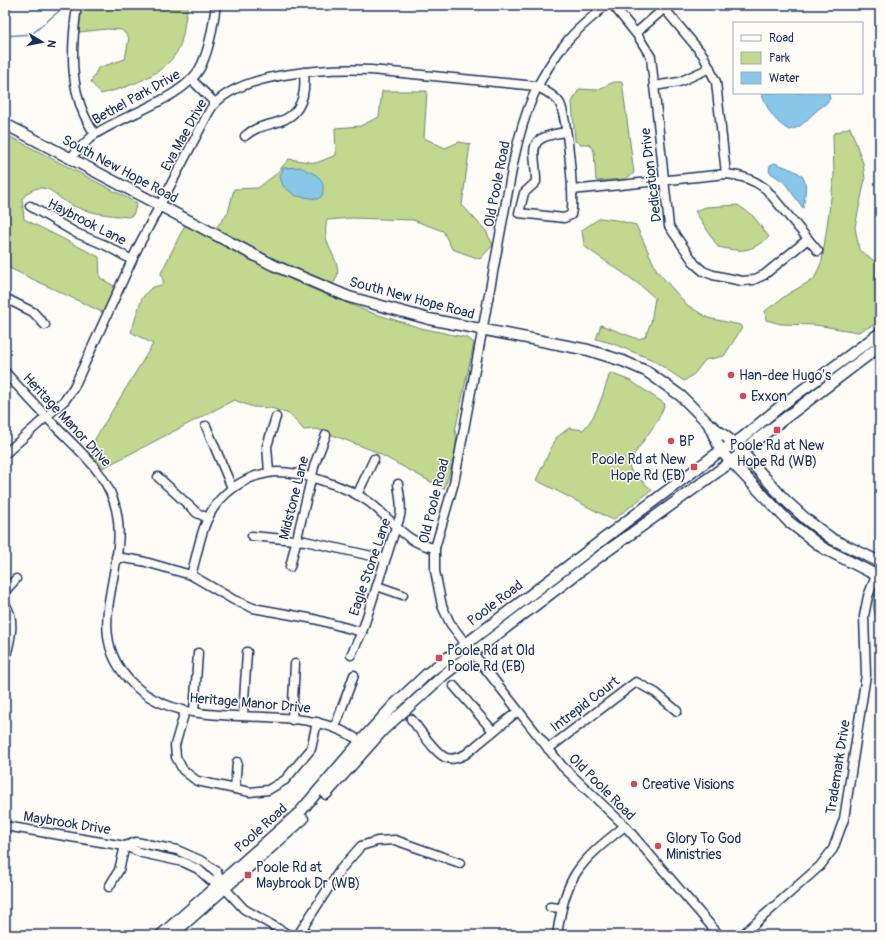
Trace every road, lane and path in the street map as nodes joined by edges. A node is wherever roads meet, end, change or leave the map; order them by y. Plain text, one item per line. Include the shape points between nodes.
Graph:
1 (77, 5) edge
2 (216, 5) edge
3 (606, 5) edge
4 (613, 5) edge
5 (666, 7) edge
6 (636, 33) junction
7 (710, 68) junction
8 (304, 72) junction
9 (192, 80) junction
10 (536, 86) junction
11 (654, 86) junction
12 (215, 103) junction
13 (5, 124) edge
14 (566, 132) junction
15 (95, 134) junction
16 (245, 136) dead end
17 (70, 158) junction
18 (726, 174) junction
19 (664, 180) junction
20 (572, 190) junction
21 (30, 206) dead end
22 (161, 206) junction
23 (808, 239) junction
24 (818, 251) dead end
25 (132, 260) junction
26 (5, 298) edge
27 (45, 324) dead end
28 (483, 330) junction
29 (880, 333) edge
30 (880, 346) edge
31 (5, 372) edge
32 (47, 417) junction
33 (276, 417) dead end
34 (708, 423) junction
35 (206, 426) dead end
36 (326, 436) dead end
37 (734, 443) junction
38 (721, 451) junction
39 (743, 452) junction
40 (5, 454) edge
41 (374, 459) dead end
42 (732, 462) junction
43 (269, 472) junction
44 (158, 477) dead end
45 (311, 479) junction
46 (398, 484) dead end
47 (232, 488) junction
48 (357, 495) junction
49 (208, 518) junction
50 (396, 527) junction
51 (252, 536) dead end
52 (297, 540) junction
53 (435, 548) junction
54 (116, 557) junction
55 (385, 560) junction
56 (880, 562) edge
57 (290, 567) dead end
58 (879, 573) edge
59 (191, 575) junction
60 (16, 580) dead end
61 (377, 586) junction
62 (5, 591) edge
63 (403, 595) dead end
64 (5, 604) edge
65 (362, 632) junction
66 (465, 643) junction
67 (247, 652) dead end
68 (198, 653) dead end
69 (472, 653) junction
70 (351, 655) dead end
71 (5, 661) edge
72 (295, 664) dead end
73 (354, 675) dead end
74 (454, 686) dead end
75 (185, 711) junction
76 (518, 711) junction
77 (678, 711) dead end
78 (194, 712) junction
79 (243, 716) junction
80 (411, 719) dead end
81 (292, 720) junction
82 (317, 722) junction
83 (335, 727) junction
84 (493, 731) junction
85 (364, 744) junction
86 (548, 749) junction
87 (237, 762) dead end
88 (235, 790) junction
89 (625, 826) junction
90 (5, 828) edge
91 (125, 846) junction
92 (460, 863) dead end
93 (222, 885) junction
94 (109, 887) dead end
95 (550, 907) dead end
96 (561, 908) junction
97 (161, 935) edge
98 (172, 935) edge
99 (289, 935) edge
100 (298, 935) edge
101 (556, 935) edge
102 (719, 935) edge
103 (742, 935) edge

1 - 15 street via 74,88 80,108
2 - 9 street, Bethel Park Drive via 210,40 202,65
3 - 10 street, Old Poole Road via 568,40
4 - 6 street, Dedication Drive
5 - 6 street
5 - 7 street
6 - 11 street, Dedication Drive via 651,57
7 - 11 street via 679,82
7 - 18 street via 716,82
8 - 10 street, Eva Mae Drive via 331,69 371,70
8 - 12 street, Eva Mae Drive via 250,84 229,92
8 - 16 street via 305,92 297,110 287,118 259,126
9 - 12 street
9 - 15 street, Bethel Park Drive via 172,94
10 - 14 street via 559,102 563,109
10 - 28 street, Old Poole Road via 514,159
11 - 19 street, Dedication Drive
12 - 22 street, Eva Mae Drive
13 - 17 main road, South New Hope Road
14 - 20 street
14 - 20 street via 546,135 537,141 533,150 536,182 524,193 519,213 564,218 571,215 574,205
15 - 17 street, Bethel Park Drive
17 - 22 main road, South New Hope Road
18 - 19 street
18 - 23 street via 756,181 766,189
19 - 20 street
19 - 23 street, Dedication Drive via 669,226 695,264 708,273 727,279 754,280 764,275
21 - 25 street, Haybrook Lane via 76,233
22 - 25 street, Eva Mae Drive
22 - 28 main road, South New Hope Road via 273,265 349,297 429,319
23 - 24 street
25 - 32 street, Eva Mae Drive via 77,381 65,400
26 - 27 street via 33,312
28 - 34 main road, South New Hope Road via 588,350 646,370 681,396
28 - 53 street, Old Poole Road via 455,478
29 - 37 main road, Poole Road
30 - 39 main road, Poole Road
31 - 32 street, Heritage Manor Drive
32 - 40 street, Eva Mae Drive
32 - 54 street, Heritage Manor Drive via 108,485 118,516
33 - 43 street via 267,446
34 - 37 main road, South New Hope Road
34 - 38 main road, South New Hope Road
35 - 47 street
36 - 45 street, Midstone Lane
37 - 38 main road, Poole Road
37 - 39 main road, South New Hope Road
38 - 42 main road, South New Hope Road
38 - 66 main road, Poole Road
39 - 42 main road, Poole Road
39 - 56 main road, South New Hope Road via 784,499 807,520 832,539
41 - 48 street
42 - 58 main road, South New Hope Road via 788,522 823,548
42 - 69 main road, Poole Road via 596,558
43 - 45 street
43 - 47 street via 252,477
44 - 49 street via 197,513
45 - 48 street via 334,484
45 - 52 street, Midstone Lane
46 - 50 street, Eagle Stone Lane via 402,512
47 - 49 street
48 - 50 street via 370,503
49 - 59 street
50 - 53 street via 414,542
50 - 55 street, Eagle Stone Lane
51 - 52 street
52 - 55 street
52 - 57 street, Midstone Lane
53 - 66 street, Old Poole Road via 435,571 442,606 450,623
54 - 59 street via 142,561
54 - 75 street, Heritage Manor Drive via 106,621 110,646 116,661 126,677 146,695 165,705
55 - 61 street, Eagle Stone Lane
58 - 103 street, Trademark Drive via 868,596 864,616 866,675 844,819 833,849 820,866
59 - 65 street via 253,608 314,619
60 - 62 street
61 - 63 street
61 - 65 street, Eagle Stone Lane
64 - 71 street via 11,621
65 - 70 street, Eagle Stone Lane
66 - 69 street, Old Poole Road
66 - 85 main road, Poole Road via 395,704
67 - 79 street
68 - 78 street
69 - 76 street, Old Poole Road
69 - 85 main road, Poole Road
72 - 81 street
73 - 83 street
74 - 84 street
75 - 78 street, Heritage Manor Drive
75 - 88 street via 175,745 180,766 197,781
76 - 84 street
76 - 86 street, Old Poole Road
77 - 86 street, Intrepid Court via 656,693 636,682
78 - 79 street, Heritage Manor Drive
79 - 81 street, Heritage Manor Drive
80 - 84 street via 447,758 457,759 466,754
81 - 82 street, Heritage Manor Drive
82 - 83 street, Heritage Manor Drive
82 - 88 street via 313,744 308,754 281,783 257,792
83 - 85 street, Heritage Manor Drive
85 - 93 main road, Poole Road via 291,830
86 - 89 street, Old Poole Road via 562,766
87 - 88 street
89 - 96 street via 598,847 576,870
89 - 102 street, Old Poole Road
90 - 91 street, Maybrook Drive
91 - 93 street, Maybrook Drive via 142,853 183,862
91 - 94 street via 119,870
92 - 100 street via 395,840 361,846 340,870
93 - 97 main road, Poole Road
93 - 98 main road, Poole Road
93 - 99 street via 244,909
95 - 96 street
96 - 101 street

